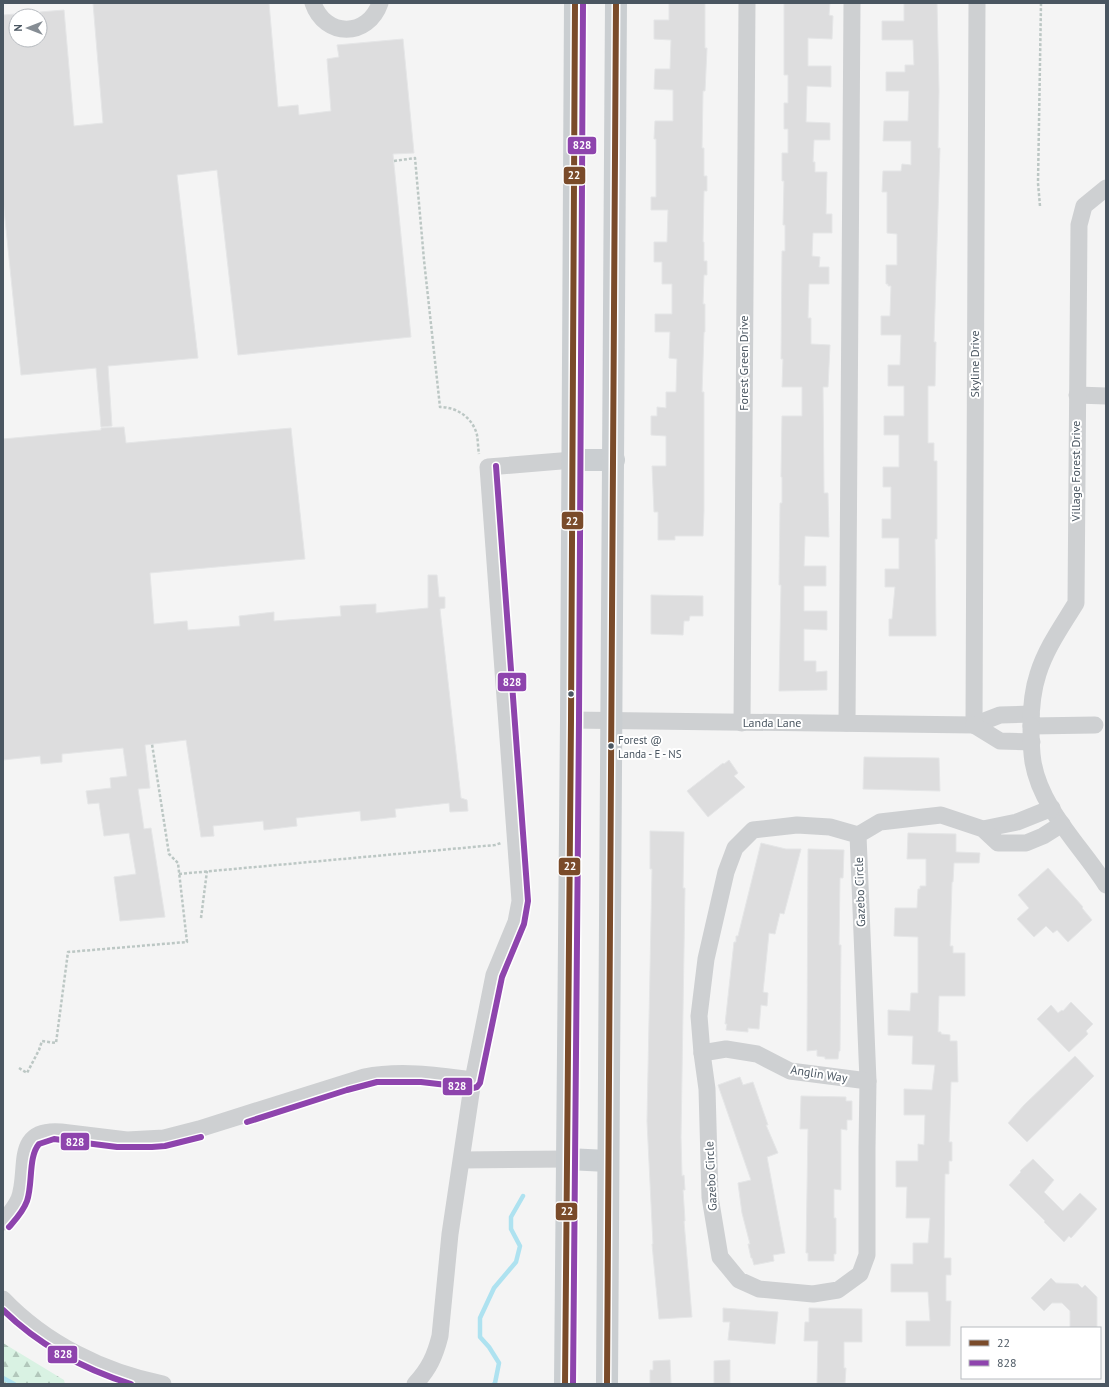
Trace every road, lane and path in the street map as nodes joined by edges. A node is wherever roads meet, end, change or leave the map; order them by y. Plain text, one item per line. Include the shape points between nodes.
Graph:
1 (313, 3) edge
2 (380, 3) edge
3 (575, 3) edge
4 (616, 3) edge
5 (746, 3) edge
6 (852, 3) edge
7 (977, 3) edge
8 (1041, 3) edge
9 (394, 160) dead end
10 (1106, 188) edge
11 (1040, 206) dead end
12 (1077, 395) junction
13 (1106, 396) edge
14 (479, 457) dead end
15 (573, 460) junction
16 (614, 460) junction
17 (571, 720) junction
18 (612, 721) junction
19 (742, 722) junction
20 (847, 723) junction
21 (974, 724) junction
22 (1095, 725) dead end
23 (1031, 727) junction
24 (152, 744) dead end
25 (1052, 808) junction
26 (1062, 824) junction
27 (983, 829) junction
28 (858, 836) junction
29 (504, 839) dead end
30 (207, 871) junction
31 (179, 874) junction
32 (1106, 885) edge
33 (201, 918) dead end
34 (702, 1053) junction
35 (19, 1068) dead end
36 (473, 1080) junction
37 (868, 1081) junction
38 (567, 1159) junction
39 (462, 1160) junction
40 (608, 1161) junction
41 (3, 1222) edge
42 (3, 1300) edge
43 (163, 1384) edge
44 (415, 1384) edge
45 (565, 1384) edge
46 (607, 1384) edge

1 - 2 street via 321,19 337,28 347,29 356,28 372,18
3 - 15 main road
4 - 16 main road
5 - 19 street, Forest Green Drive
6 - 20 street
7 - 21 street, Skyline Drive
8 - 11 path via 1038,183
9 - 14 path via 415,158 440,406 455,409 469,420 477,436
10 - 12 street, Village Forest Drive via 1084,206 1079,225
12 - 13 street
12 - 23 street, Village Forest Drive via 1076,603 1050,645 1038,674
15 - 16 main road
15 - 17 main road
15 - 36 street via 488,467 520,901 516,922 494,975
16 - 18 main road
17 - 18 street, Landa Lane
17 - 38 main road
18 - 19 street, Landa Lane
18 - 40 main road
19 - 20 street, Landa Lane
20 - 21 street, Landa Lane
21 - 23 street via 1000,715
21 - 23 street via 1000,741
22 - 23 street
23 - 25 street, Village Forest Drive via 1036,776
24 - 31 path via 170,854 178,864
25 - 26 street, Village Forest Drive
25 - 27 street via 1017,822
26 - 27 street via 1043,836 1026,842 998,842
26 - 32 street, Village Forest Drive
27 - 28 street via 941,815 880,822
28 - 34 street, Gazebo Circle via 830,827 797,825 754,830 735,848 726,872 706,959 699,1016
28 - 37 street, Gazebo Circle
29 - 30 path via 495,845
30 - 31 path
30 - 33 path
31 - 35 path via 187,942 68,952 56,1043 42,1040 27,1073
34 - 37 street, Anglin Way via 726,1049 757,1054 790,1071
34 - 37 street, Gazebo Circle via 707,1088 710,1197 720,1257 739,1280 760,1289 813,1294 838,1290 860,1274 867,1255
36 - 39 street
36 - 41 street via 405,1073 376,1074 164,1138 127,1140 53,1131 45,1133 35,1137 28,1146 19,1199
38 - 39 street
38 - 40 main road
38 - 45 main road
39 - 44 street via 450,1234 440,1336 428,1370
40 - 46 main road
42 - 43 street via 33,1327 66,1349 131,1376

